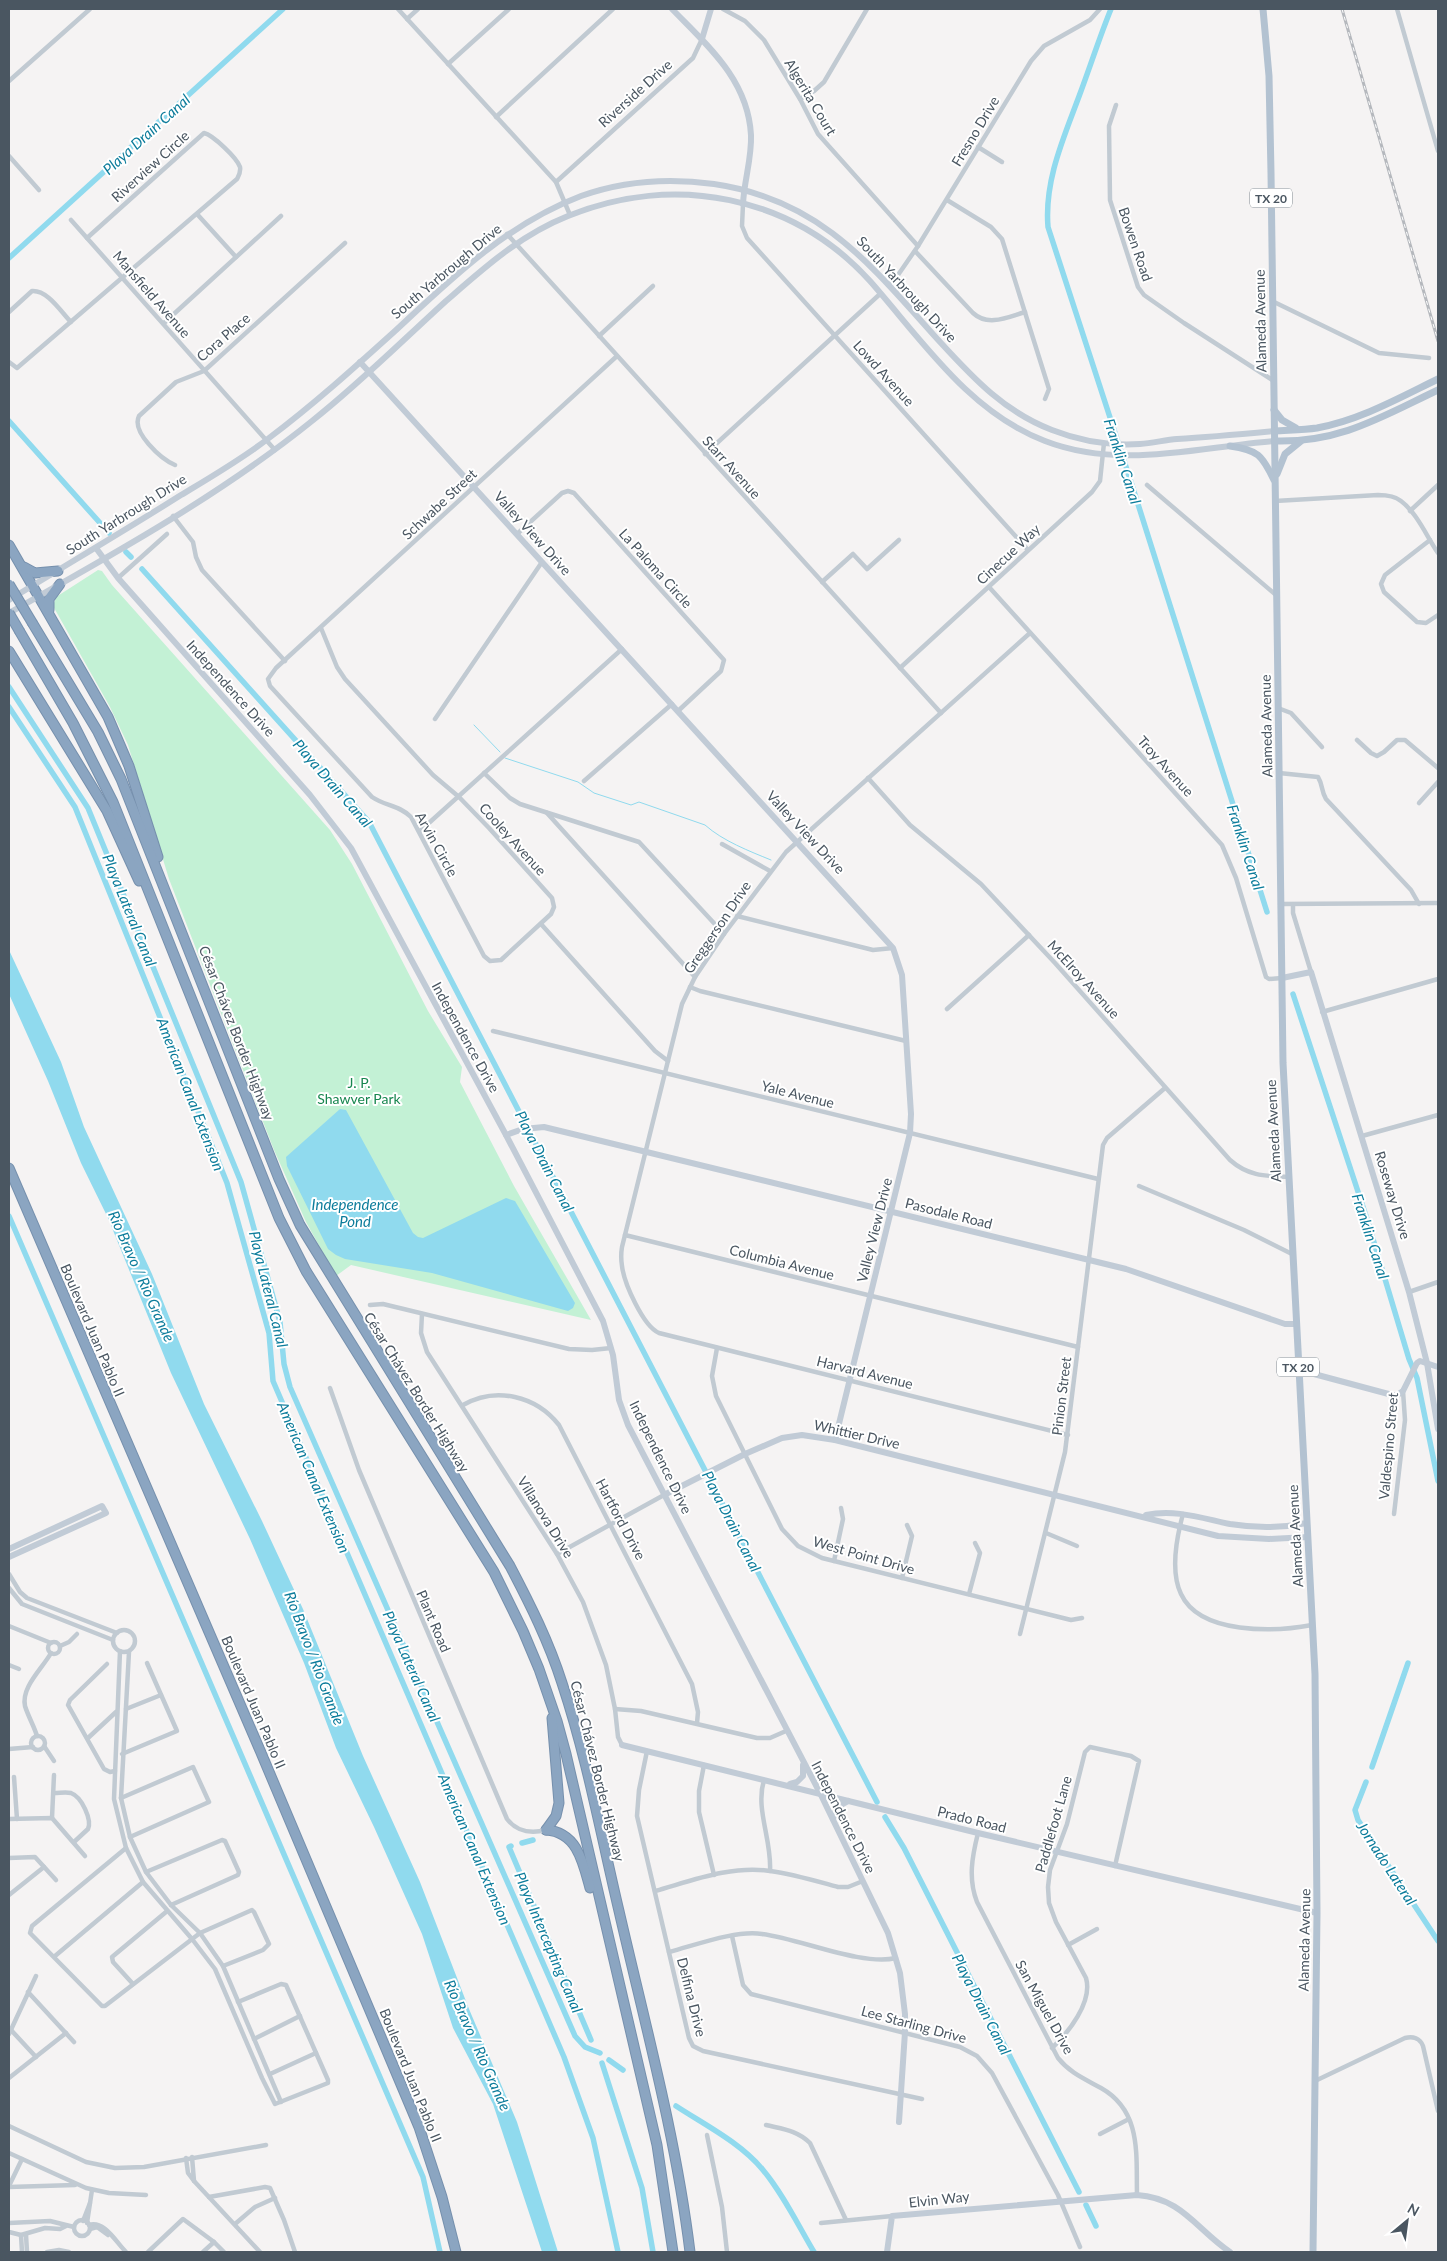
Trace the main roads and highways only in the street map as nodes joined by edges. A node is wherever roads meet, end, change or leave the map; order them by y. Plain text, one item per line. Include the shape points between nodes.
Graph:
1 (1263, 9) edge
2 (1438, 380) edge
3 (1438, 390) edge
4 (1273, 409) junction
5 (1301, 429) junction
6 (1274, 431) junction
7 (1274, 441) junction
8 (1301, 441) junction
9 (1230, 446) road end
10 (1274, 481) junction
11 (9, 545) edge
12 (20, 564) junction
13 (58, 571) road end
14 (9, 584) edge
15 (60, 584) road end
16 (9, 613) edge
17 (50, 615) junction
18 (9, 651) edge
19 (166, 891) junction
20 (172, 949) junction
21 (9, 1168) edge
22 (545, 1686) junction
23 (613, 1959) junction
24 (456, 2252) edge
25 (673, 2252) edge
26 (690, 2252) edge
27 (1313, 2252) edge

1 - 4 main road, Alameda Avenue / TX 20 via 1269,76
2 - 5 main road via 1356,417
3 - 8 main road via 1349,431
4 - 5 main road via 1287,424
4 - 6 main road, Alameda Avenue / TX 20
5 - 6 main road
6 - 7 main road, Alameda Avenue / TX 20
7 - 8 main road
7 - 10 main road, Alameda Avenue / TX 20
8 - 10 main road via 1285,454
9 - 10 main road via 1260,455
10 - 27 main road, Alameda Avenue / TX 20 via 1283,1063 1315,1674 1317,1913
11 - 12 highway
12 - 13 highway via 35,573
12 - 17 highway
14 - 19 highway, César Chávez Border Highway, bridge via 102,740 134,808
15 - 17 highway via 49,599
16 - 20 highway, César Chávez Border Highway, bridge via 104,782
17 - 19 highway via 100,699 120,742 156,850
18 - 20 highway via 108,811
19 - 26 highway, César Chávez Border Highway via 300,1225 510,1566 554,1660 577,1733 661,2092 678,2171
20 - 22 highway, César Chávez Border Highway via 270,1199 293,1246 494,1572
21 - 24 highway, Boulevard Juan Pablo II via 419,2127
22 - 23 highway, César Chávez Border Highway via 560,1729
22 - 23 highway via 551,1714 559,1803 556,1816 546,1830 560,1832 575,1844
23 - 25 highway, César Chávez Border Highway via 656,2145

